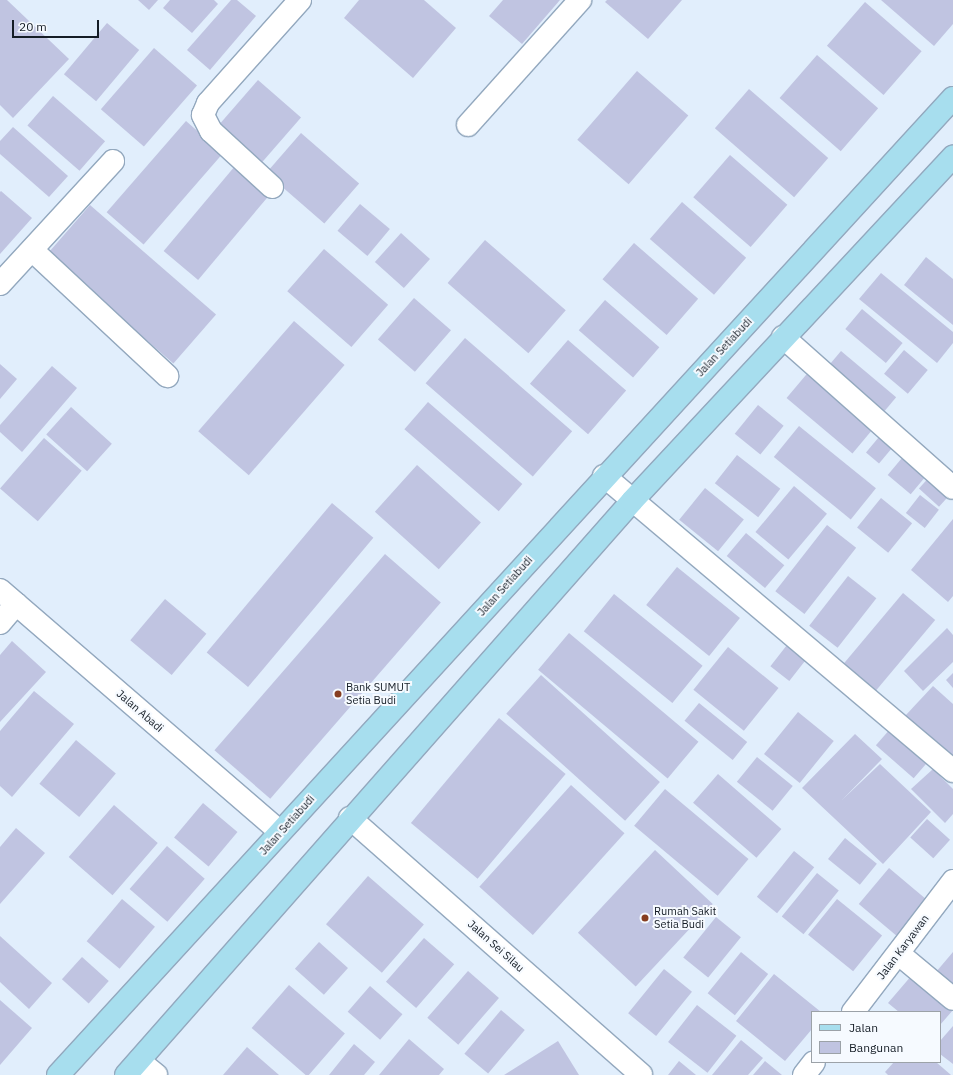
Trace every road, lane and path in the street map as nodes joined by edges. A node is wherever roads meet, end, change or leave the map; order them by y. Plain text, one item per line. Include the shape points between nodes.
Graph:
1 (300, 0) edge
2 (580, 0) edge
3 (953, 98) edge
4 (468, 125) dead end
5 (113, 161) dead end
6 (950, 168) edge
7 (272, 187) dead end
8 (32, 250) junction
9 (0, 284) edge
10 (783, 337) junction
11 (167, 376) dead end
12 (604, 476) junction
13 (953, 488) edge
14 (632, 500) junction
15 (8, 597) edge
16 (0, 623) edge
17 (953, 771) edge
18 (350, 818) junction
19 (280, 832) junction
20 (953, 881) edge
21 (899, 954) junction
22 (953, 999) edge
23 (854, 1011) edge
24 (813, 1063) edge
25 (132, 1068) edge
26 (58, 1075) edge
27 (156, 1075) edge
28 (641, 1075) edge
29 (804, 1075) edge

1 - 7 street via 208,103 203,115 211,131
2 - 4 street
3 - 12 main road, Jalan Setiabudi
5 - 8 street
6 - 10 main road
8 - 9 street
8 - 11 street
10 - 13 street
10 - 14 main road
12 - 14 street
12 - 19 main road, Jalan Setiabudi
14 - 17 street
14 - 18 main road
15 - 16 street
15 - 19 street, Jalan Abadi
18 - 25 main road
18 - 28 street, Jalan Sei Silau
19 - 26 main road, Jalan Setiabudi
20 - 21 street, Jalan Karyawan
21 - 22 street
21 - 23 street, Jalan Karyawan
24 - 29 street
25 - 27 street

